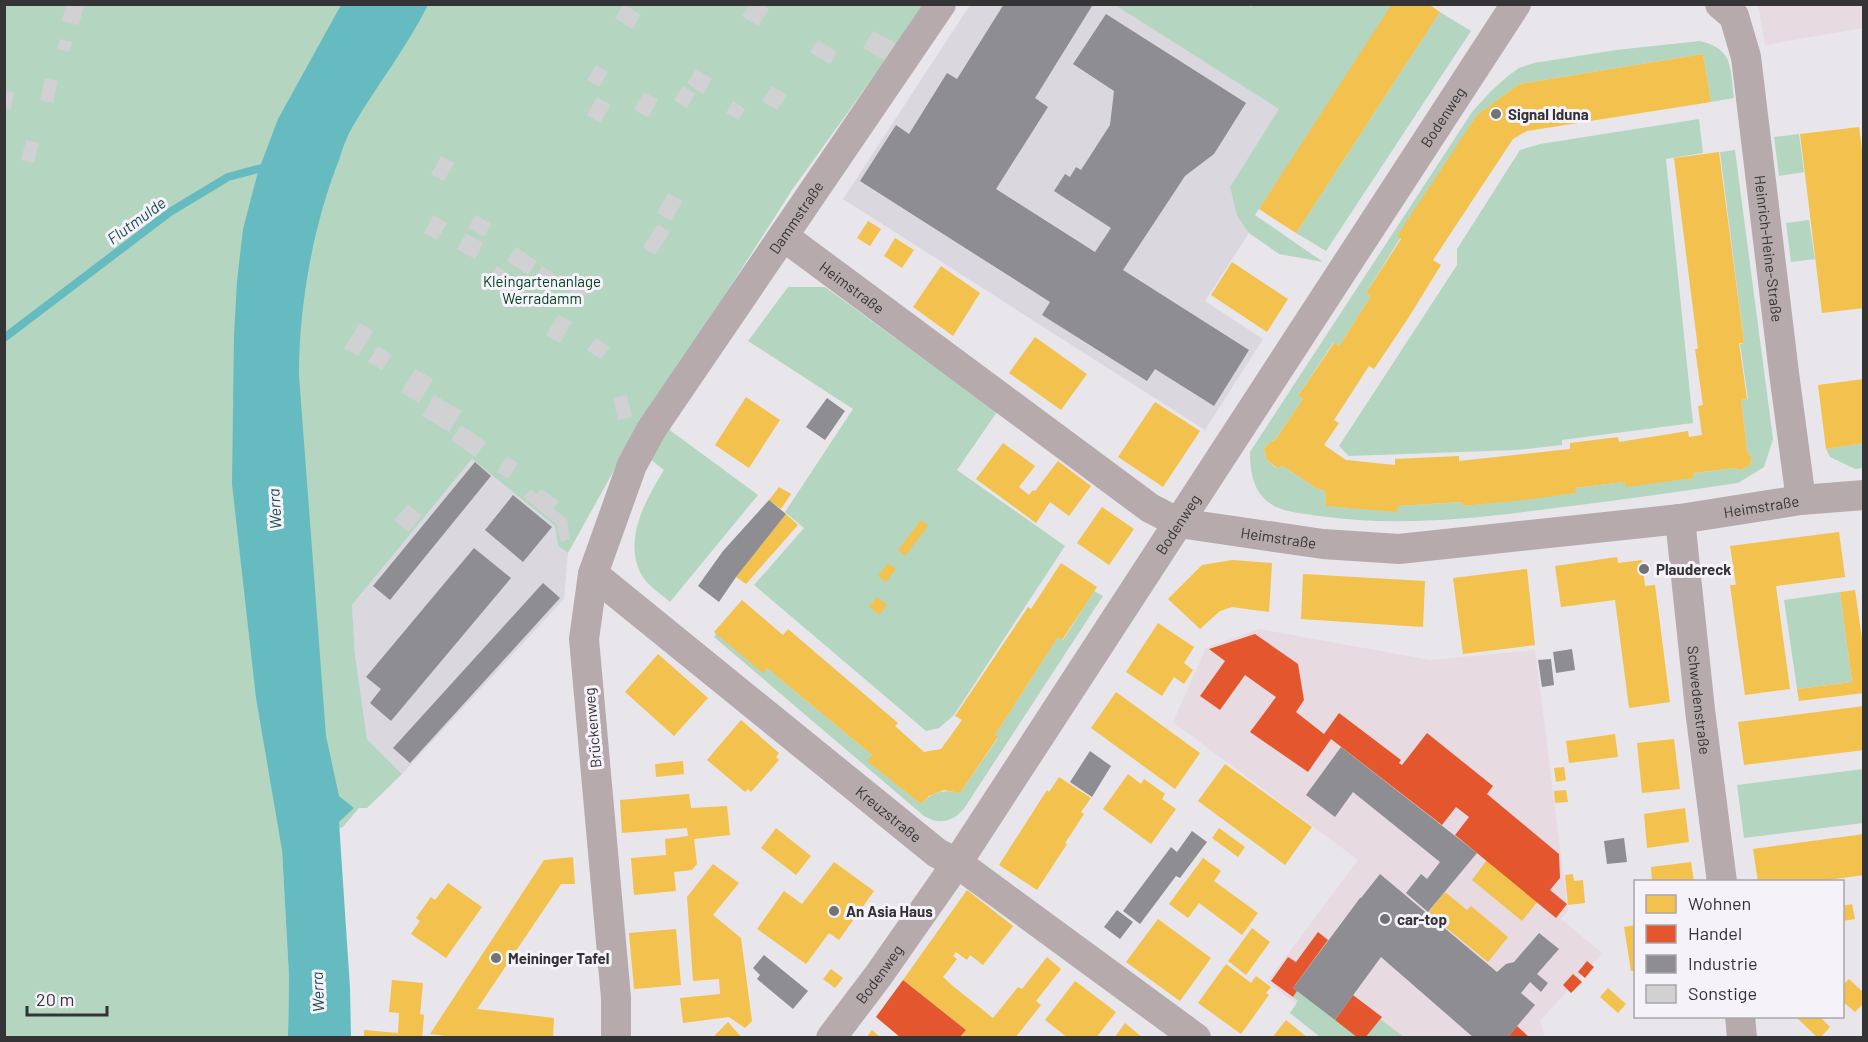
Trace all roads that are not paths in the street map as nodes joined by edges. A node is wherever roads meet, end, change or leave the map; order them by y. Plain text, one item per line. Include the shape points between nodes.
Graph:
1 (941, 4) edge
2 (1516, 4) edge
3 (1720, 4) edge
4 (783, 236) junction
5 (651, 430) joint
6 (1863, 495) edge
7 (1802, 500) junction
8 (1680, 519) junction
9 (1179, 522) junction
10 (593, 574) junction
11 (957, 863) junction
12 (1722, 880) edge
13 (1740, 1018) edge
14 (616, 1038) edge
15 (831, 1038) edge
16 (1197, 1038) edge
17 (1742, 1038) edge

1 - 4 street, Dammstraße
2 - 9 street, Bodenweg
3 - 7 street, Heinrich-Heine-Straße via 1734,16 1746,57
4 - 5 street, Dammstraße
4 - 9 street, Heimstraße via 1150,508
5 - 10 street, Brückenweg via 632,465
6 - 7 street, Heimstraße
7 - 8 street, Heimstraße
8 - 9 street, Heimstraße via 1400,549 1323,544
8 - 12 street, Schwedenstraße
9 - 11 street, Bodenweg
10 - 11 street, Kreuzstraße via 937,854
10 - 14 street, Brückenweg via 584,639 616,999
11 - 15 street, Bodenweg
11 - 16 street, Kreuzstraße
13 - 17 street

